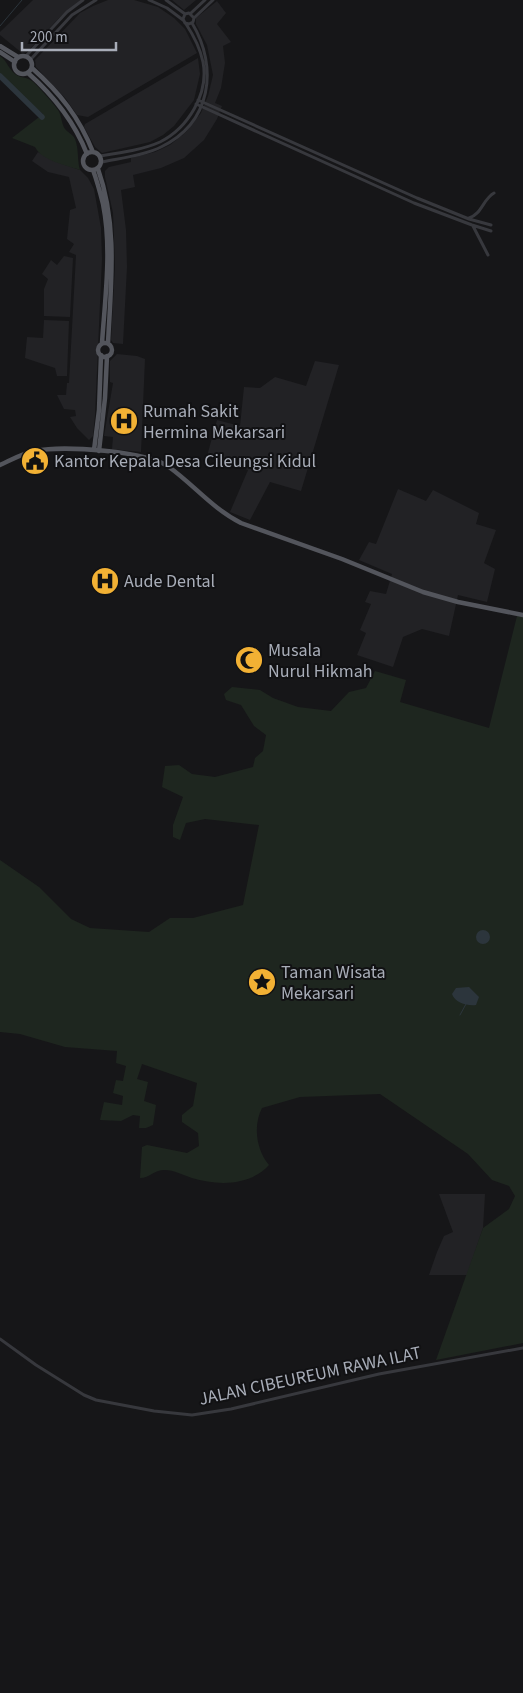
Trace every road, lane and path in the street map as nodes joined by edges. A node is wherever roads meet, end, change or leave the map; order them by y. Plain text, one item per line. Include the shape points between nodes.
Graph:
1 (84, 0) edge
2 (96, 0) edge
3 (149, 0) edge
4 (166, 0) edge
5 (205, 0) edge
6 (213, 0) edge
7 (190, 13) junction
8 (185, 14) junction
9 (194, 18) junction
10 (185, 22) junction
11 (192, 23) junction
12 (0, 46) edge
13 (0, 52) edge
14 (29, 58) junction
15 (16, 59) junction
16 (32, 68) junction
17 (28, 73) junction
18 (197, 102) junction
19 (204, 102) junction
20 (202, 106) junction
21 (93, 152) junction
22 (87, 154) junction
23 (100, 156) junction
24 (102, 162) junction
25 (95, 170) junction
26 (494, 193) dead end
27 (469, 219) junction
28 (472, 226) junction
29 (491, 226) dead end
30 (491, 231) dead end
31 (488, 255) dead end
32 (105, 343) junction
33 (101, 355) junction
34 (107, 356) junction
35 (96, 451) junction
36 (0, 465) edge
37 (523, 614) edge
38 (0, 1339) edge
39 (523, 1348) edge

1 - 14 street via 66,12
2 - 14 street via 72,15
3 - 10 street
4 - 8 street
5 - 7 street
6 - 9 street
7 - 8 street
7 - 9 street
8 - 10 street
9 - 11 street
10 - 11 street
10 - 18 street via 196,40 203,62 203,82
11 - 19 street via 205,52 208,83
12 - 15 main road
13 - 15 main road
14 - 15 main road
14 - 16 main road
15 - 17 main road via 14,66 17,71
16 - 17 main road
16 - 21 main road via 67,104
17 - 22 main road via 62,107
18 - 19 street
18 - 20 street
18 - 23 street via 180,127 159,142
19 - 20 street
19 - 27 street
20 - 24 street via 173,141 144,153
20 - 28 street via 405,199
21 - 22 main road
21 - 23 main road
22 - 25 main road via 84,166
23 - 24 main road
24 - 25 main road
25 - 32 main road via 105,220
26 - 27 street via 476,216
27 - 29 street
28 - 30 street
28 - 31 street
32 - 33 main road via 98,349
32 - 34 main road via 112,350
33 - 34 main road
33 - 35 main road
34 - 35 main road via 105,398
35 - 36 main road via 66,448 34,451
35 - 37 main road via 143,456 164,463 220,511 244,524 423,592
38 - 39 street, JALAN CIBEUREUM RAWA ILAT via 36,1365 96,1400 192,1415 379,1374

